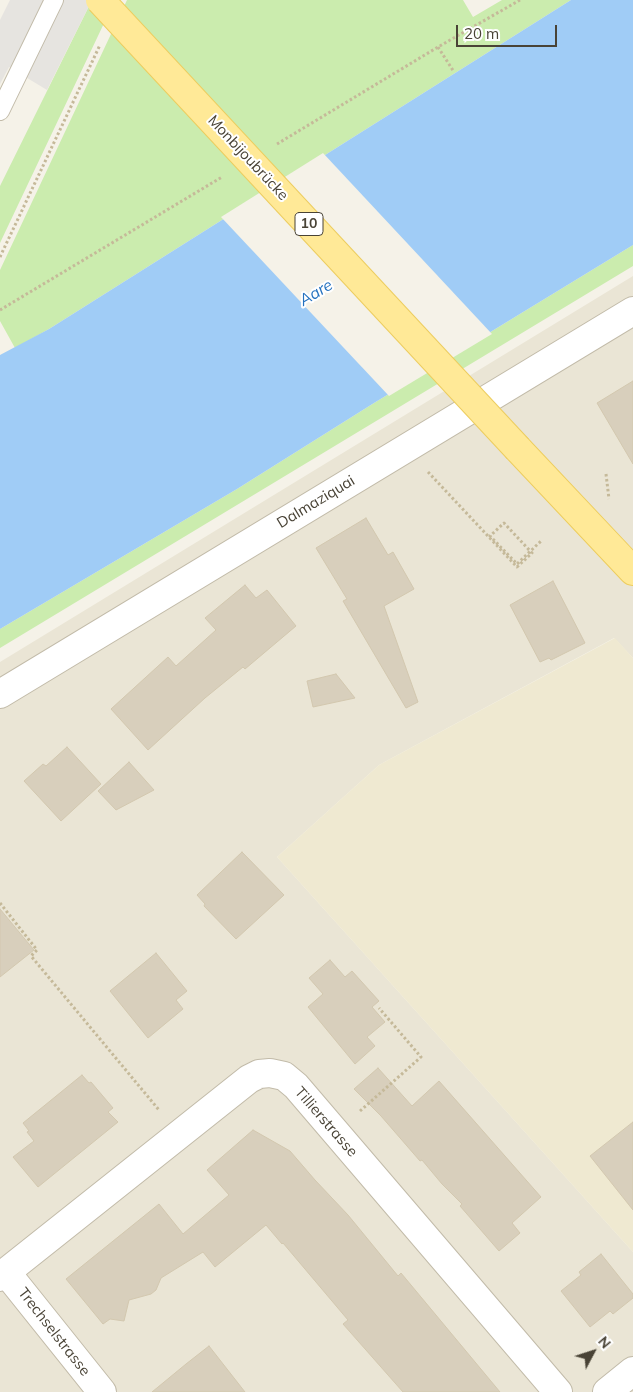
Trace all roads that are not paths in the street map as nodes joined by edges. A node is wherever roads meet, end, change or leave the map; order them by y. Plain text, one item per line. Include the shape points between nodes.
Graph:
1 (54, 0) edge
2 (100, 0) edge
3 (0, 110) edge
4 (633, 311) edge
5 (633, 571) edge
6 (0, 694) edge
7 (3, 1274) edge
8 (633, 1371) edge
9 (102, 1392) edge
10 (558, 1392) edge
11 (607, 1392) edge

1 - 3 lane
2 - 5 main road, Monbijoubrücke / 10, bridge
4 - 6 street, Dalmaziquai
7 - 9 street, Trechselstrasse
7 - 10 street, Tillierstrasse via 249,1079 270,1073 284,1076 296,1086
8 - 11 street

